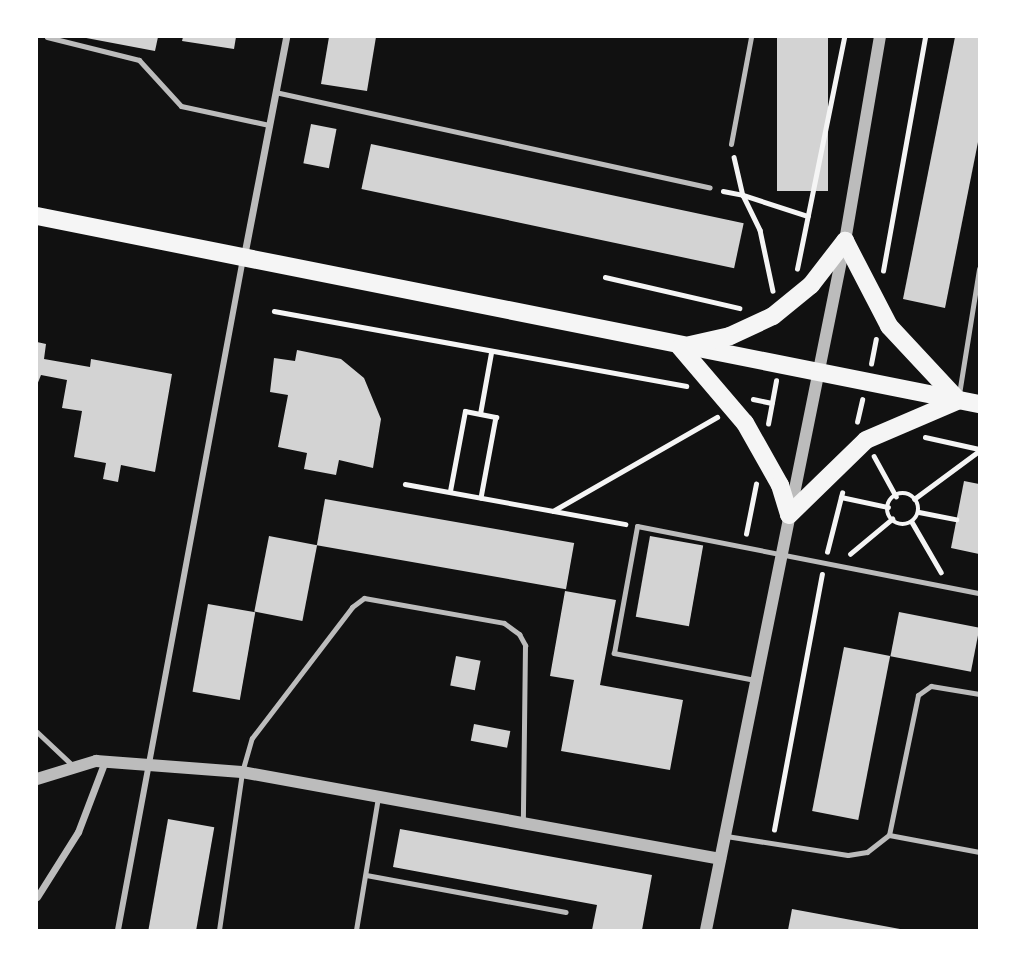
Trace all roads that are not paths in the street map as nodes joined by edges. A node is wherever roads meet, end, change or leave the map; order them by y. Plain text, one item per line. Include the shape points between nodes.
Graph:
1 (47, 37) edge
2 (286, 37) edge
3 (751, 37) edge
4 (880, 37) edge
5 (275, 93) junction
6 (269, 125) junction
7 (731, 144) road end
8 (710, 188) road end
9 (37, 216) edge
10 (845, 241) junction
11 (244, 257) junction
12 (979, 269) edge
13 (680, 347) junction
14 (819, 373) junction
15 (958, 400) junction
16 (979, 404) edge
17 (789, 515) junction
18 (781, 554) junction
19 (979, 593) edge
20 (758, 681) junction
21 (979, 694) edge
22 (37, 732) edge
23 (105, 761) junction
24 (148, 763) junction
25 (72, 765) junction
26 (242, 772) junction
27 (37, 779) edge
28 (378, 794) junction
29 (523, 821) junction
30 (889, 835) junction
31 (726, 836) junction
32 (979, 852) edge
33 (720, 859) junction
34 (366, 875) junction
35 (37, 897) edge
36 (566, 912) dead end
37 (118, 930) edge
38 (219, 930) edge
39 (356, 930) edge
40 (706, 930) edge

1 - 6 lane via 139,60 181,106
2 - 5 street
3 - 7 lane
4 - 10 street
5 - 6 street
5 - 8 lane
6 - 11 street
9 - 11 main road
10 - 13 main road via 827,267 791,303 730,336
10 - 14 street
10 - 15 main road via 877,306 905,346
11 - 13 main road
11 - 24 street
12 - 15 lane
13 - 14 main road
13 - 17 main road via 722,392 762,452
14 - 15 main road
14 - 17 street
15 - 16 main road
15 - 17 main road via 888,429 850,453
17 - 18 street
18 - 19 lane
18 - 20 street
18 - 20 lane via 637,526 614,653
20 - 31 street
21 - 30 lane via 931,685 918,695
22 - 25 lane
23 - 24 street
23 - 25 street
23 - 35 street via 78,832
24 - 26 street
24 - 37 street
25 - 27 street
26 - 28 street
26 - 29 lane via 260,724 352,607 369,598 504,623 519,634 525,645
26 - 38 lane
28 - 29 street
28 - 34 lane
29 - 33 street
30 - 31 lane via 858,856
30 - 32 lane
31 - 33 street
33 - 40 street
34 - 36 lane
34 - 39 lane

